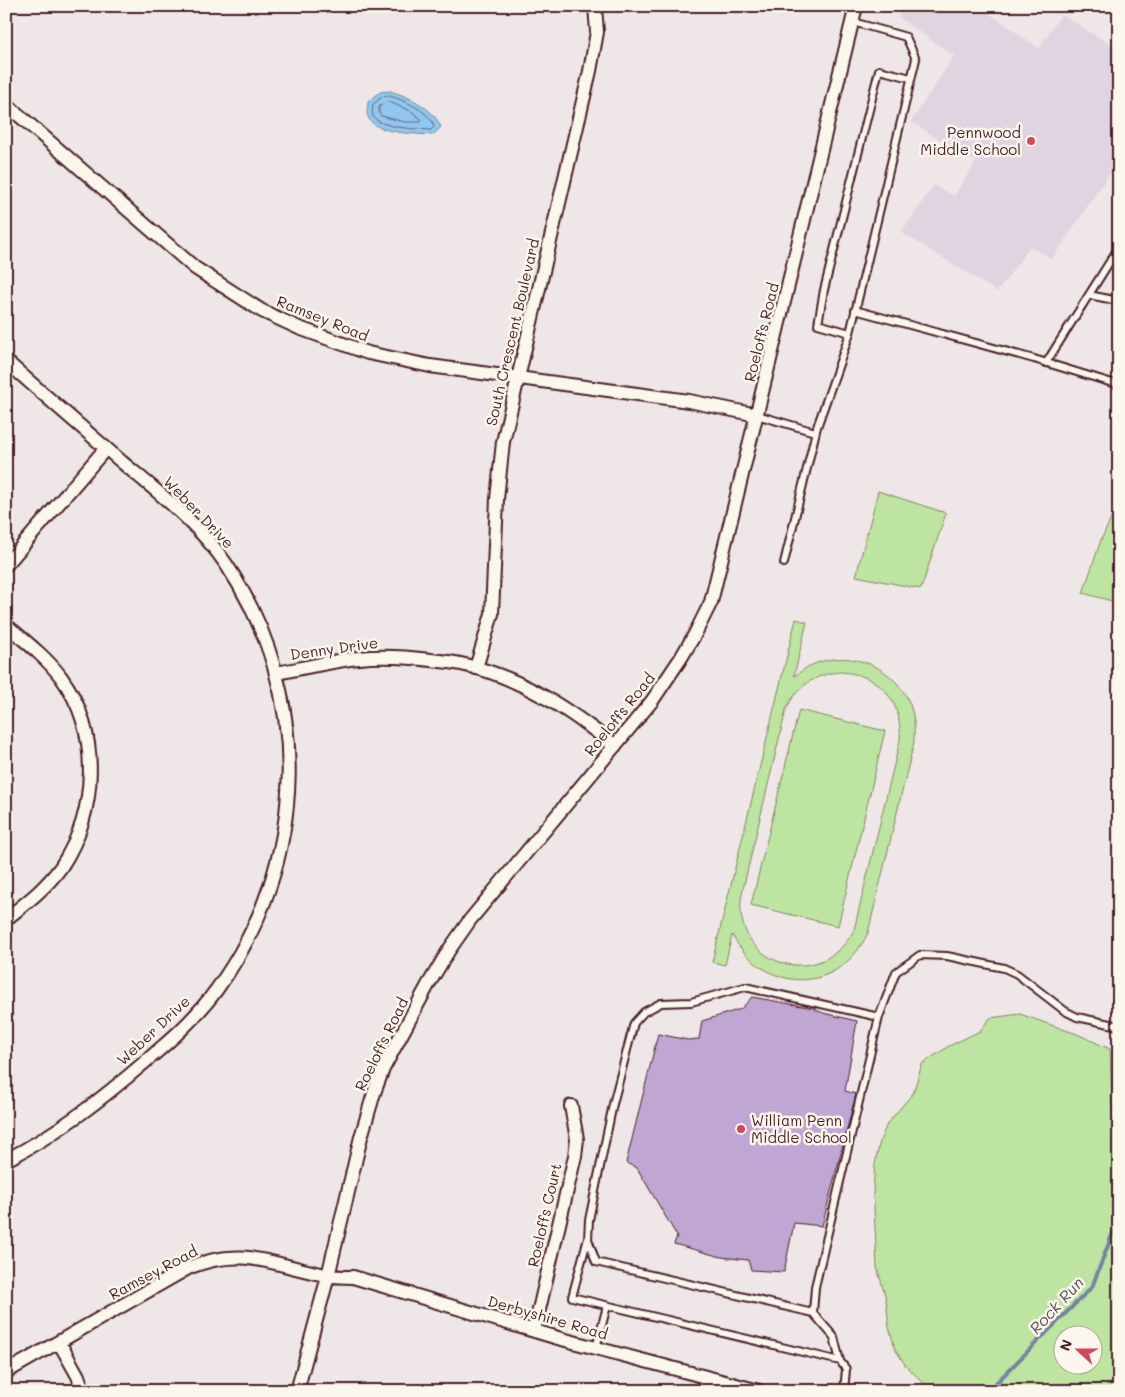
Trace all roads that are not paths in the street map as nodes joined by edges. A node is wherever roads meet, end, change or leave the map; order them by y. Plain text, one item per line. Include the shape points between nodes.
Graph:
1 (595, 6) edge
2 (856, 6) edge
3 (853, 22) junction
4 (912, 78) junction
5 (9, 111) edge
6 (1119, 247) edge
7 (1089, 295) junction
8 (1119, 301) edge
9 (855, 310) junction
10 (850, 333) junction
11 (6, 361) edge
12 (1046, 363) junction
13 (518, 378) junction
14 (1119, 385) edge
15 (757, 415) junction
16 (816, 432) junction
17 (106, 448) junction
18 (784, 563) dead end
19 (6, 566) edge
20 (6, 625) edge
21 (476, 668) junction
22 (277, 673) junction
23 (615, 746) junction
24 (6, 919) edge
25 (879, 1018) junction
26 (1119, 1026) edge
27 (571, 1106) dead end
28 (6, 1160) edge
29 (588, 1239) junction
30 (328, 1276) junction
31 (607, 1306) junction
32 (813, 1314) junction
33 (534, 1331) junction
34 (59, 1342) junction
35 (596, 1348) junction
36 (840, 1361) junction
37 (6, 1372) edge
38 (705, 1384) edge
39 (83, 1391) edge
40 (297, 1391) edge
41 (759, 1391) edge
42 (844, 1391) edge

1 - 13 street, South Crescent Boulevard via 597,32 590,71
2 - 3 street, Roeloffs Road
3 - 4 lane via 906,37 916,59
3 - 15 street, Roeloffs Road
4 - 9 lane
4 - 10 lane via 879,70 824,290 818,324
5 - 13 street, Ramsey Road via 195,268 262,311 368,353 430,366
6 - 7 lane
7 - 8 lane
7 - 12 lane
9 - 10 lane
9 - 12 lane
10 - 16 lane
11 - 17 street, Weber Drive
12 - 14 lane
13 - 15 street, Ramsey Road via 689,401
13 - 21 street, South Crescent Boulevard via 499,471 492,614
15 - 16 lane
15 - 23 street, Roeloffs Road via 710,602 667,680
16 - 18 lane
17 - 19 street
17 - 22 street, Weber Drive via 176,509 224,562 255,615
20 - 24 street via 43,657 73,696 87,736 90,777 88,799 74,844 41,890
21 - 22 street, Denny Drive via 385,656
21 - 23 street, Denny Drive via 511,680 553,702
22 - 28 street, Weber Drive via 288,739 286,814 273,878 252,932 216,990 180,1031 90,1106 53,1133
23 - 30 street, Roeloffs Road via 470,920 428,986 374,1093
25 - 26 lane via 896,972 920,955 947,956 1004,968 1017,974 1065,1011 1077,1017
25 - 29 lane via 745,987 691,1002 661,1003 644,1012 634,1022 613,1104
25 - 32 lane via 815,1287
27 - 33 street, Roeloffs Court via 577,1139 575,1156
29 - 31 lane via 572,1297
29 - 32 lane via 596,1262
30 - 33 street, Derbyshire Road via 353,1277
30 - 34 street, Ramsey Road via 253,1258 216,1258 188,1268
30 - 40 street, Roeloffs Road
31 - 35 lane
31 - 36 lane
32 - 36 lane via 834,1337
33 - 35 street, Derbyshire Road
34 - 37 street, Ramsey Road
34 - 39 street
35 - 38 street, Derbyshire Road
36 - 42 lane via 846,1369
38 - 41 street, Derbyshire Road

